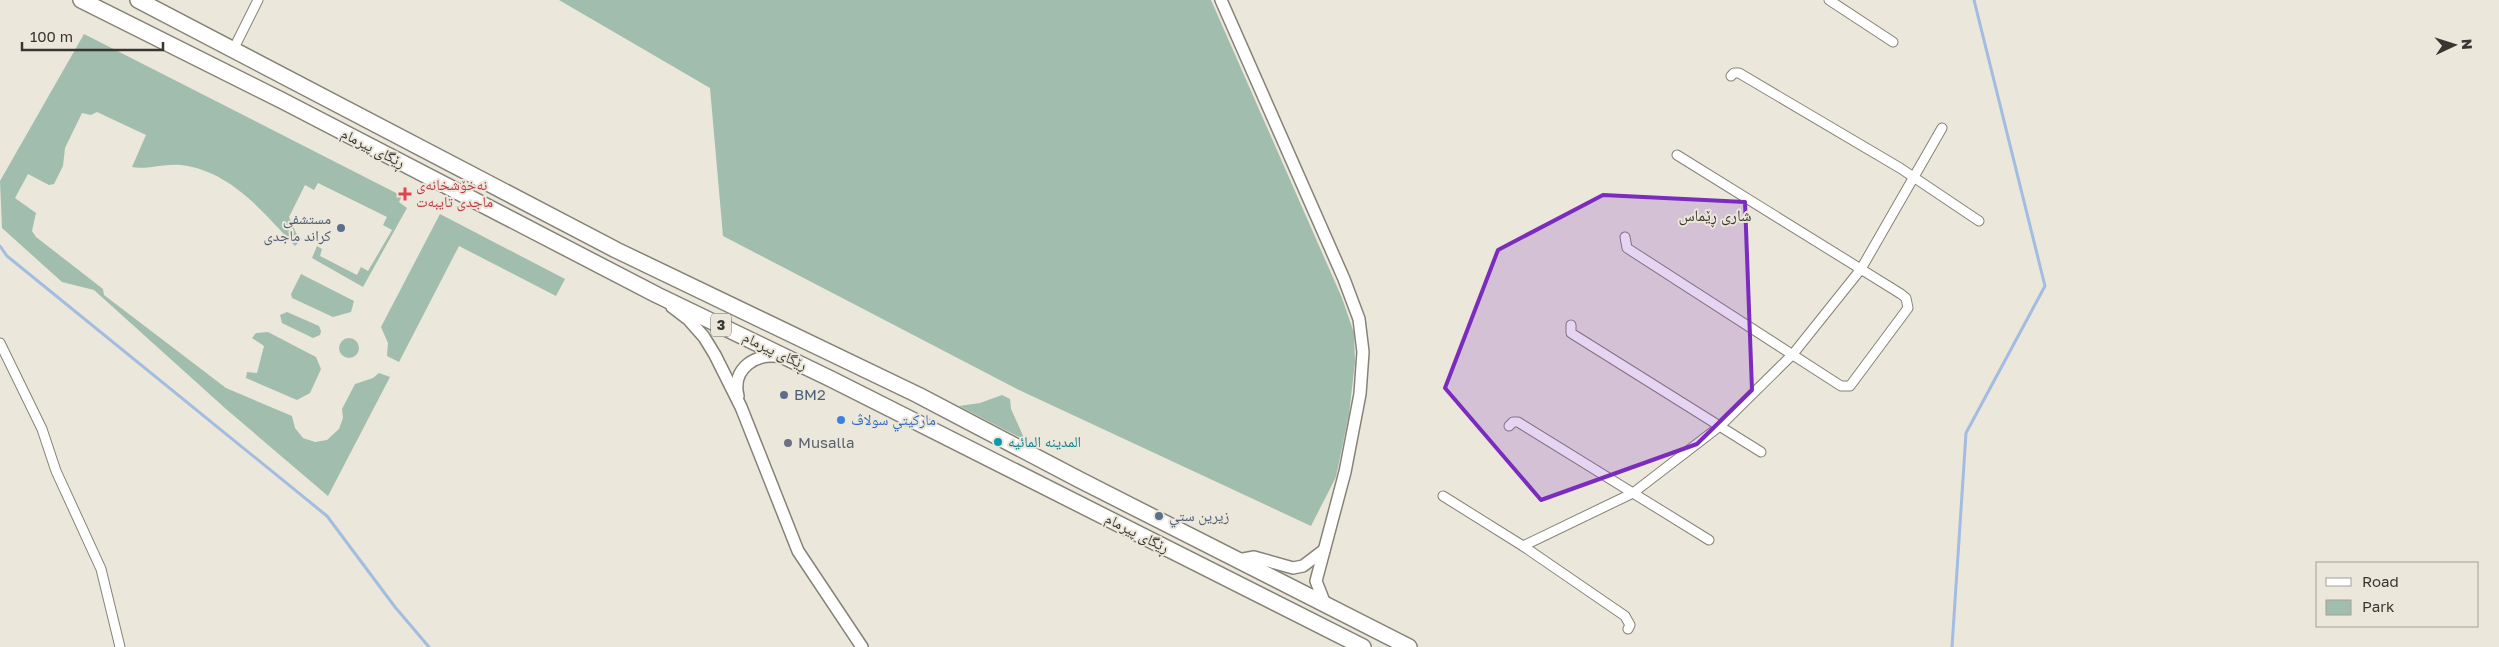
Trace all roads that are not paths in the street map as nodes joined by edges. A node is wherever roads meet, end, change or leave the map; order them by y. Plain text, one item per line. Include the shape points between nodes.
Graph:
1 (80, 0) edge
2 (138, 0) edge
3 (258, 0) edge
4 (1221, 0) edge
5 (1829, 0) edge
6 (1893, 42) dead end
7 (233, 50) junction
8 (1731, 76) dead end
9 (1942, 128) dead end
10 (1677, 155) dead end
11 (1914, 177) junction
12 (502, 191) junction
13 (492, 211) junction
14 (1979, 221) dead end
15 (1625, 237) dead end
16 (1860, 269) junction
17 (657, 295) junction
18 (1571, 325) dead end
19 (0, 343) edge
20 (1793, 354) junction
21 (791, 359) junction
22 (741, 407) junction
23 (966, 420) junction
24 (1509, 426) dead end
25 (1720, 426) junction
26 (962, 445) junction
27 (1761, 452) dead end
28 (1633, 493) junction
29 (1443, 496) dead end
30 (1709, 540) dead end
31 (1523, 546) junction
32 (1324, 550) junction
33 (1238, 560) junction
34 (1325, 604) junction
35 (1628, 630) dead end
36 (120, 647) edge
37 (862, 647) edge
38 (1363, 647) edge
39 (1409, 647) edge

1 - 13 highway, ڕێگای پیرمام / 3 via 283,101
2 - 7 highway, ڕێگای پیرمام / 3
3 - 7 street
4 - 32 street via 1359,319 1363,352 1360,394 1345,472
5 - 6 street
7 - 12 highway, ڕێگای پیرمام / 3
8 - 11 street via 1739,72
9 - 11 street
10 - 16 street
11 - 14 street
11 - 16 street
12 - 13 highway
12 - 23 highway, ڕێگای پیرمام / 3
13 - 17 highway, ڕێگای پیرمام / 3
15 - 20 street via 1627,248
16 - 20 street
16 - 20 street via 1906,298 1908,308 1850,386 1841,386
17 - 21 highway, ڕێگای پیرمام / 3
17 - 22 street via 689,320 704,337
18 - 25 street via 1571,333
19 - 36 street via 39,421 56,471 101,569
20 - 25 street
21 - 22 street via 771,355 750,361 738,380
21 - 26 highway, ڕێگای پیرمام / 3
22 - 37 street via 798,551
23 - 26 highway
23 - 33 highway, ڕێگای پیرمام / 3
24 - 28 street via 1518,422
25 - 27 street
25 - 28 street
26 - 38 highway, ڕێگای پیرمام / 3
28 - 30 street
28 - 31 street
29 - 31 street
31 - 35 street via 1625,616 1630,626
32 - 33 street via 1303,566 1293,568 1254,557
32 - 34 street via 1316,581
33 - 34 highway, ڕێگای پیرمام / 3
34 - 39 highway, ڕێگای پیرمام / 3

